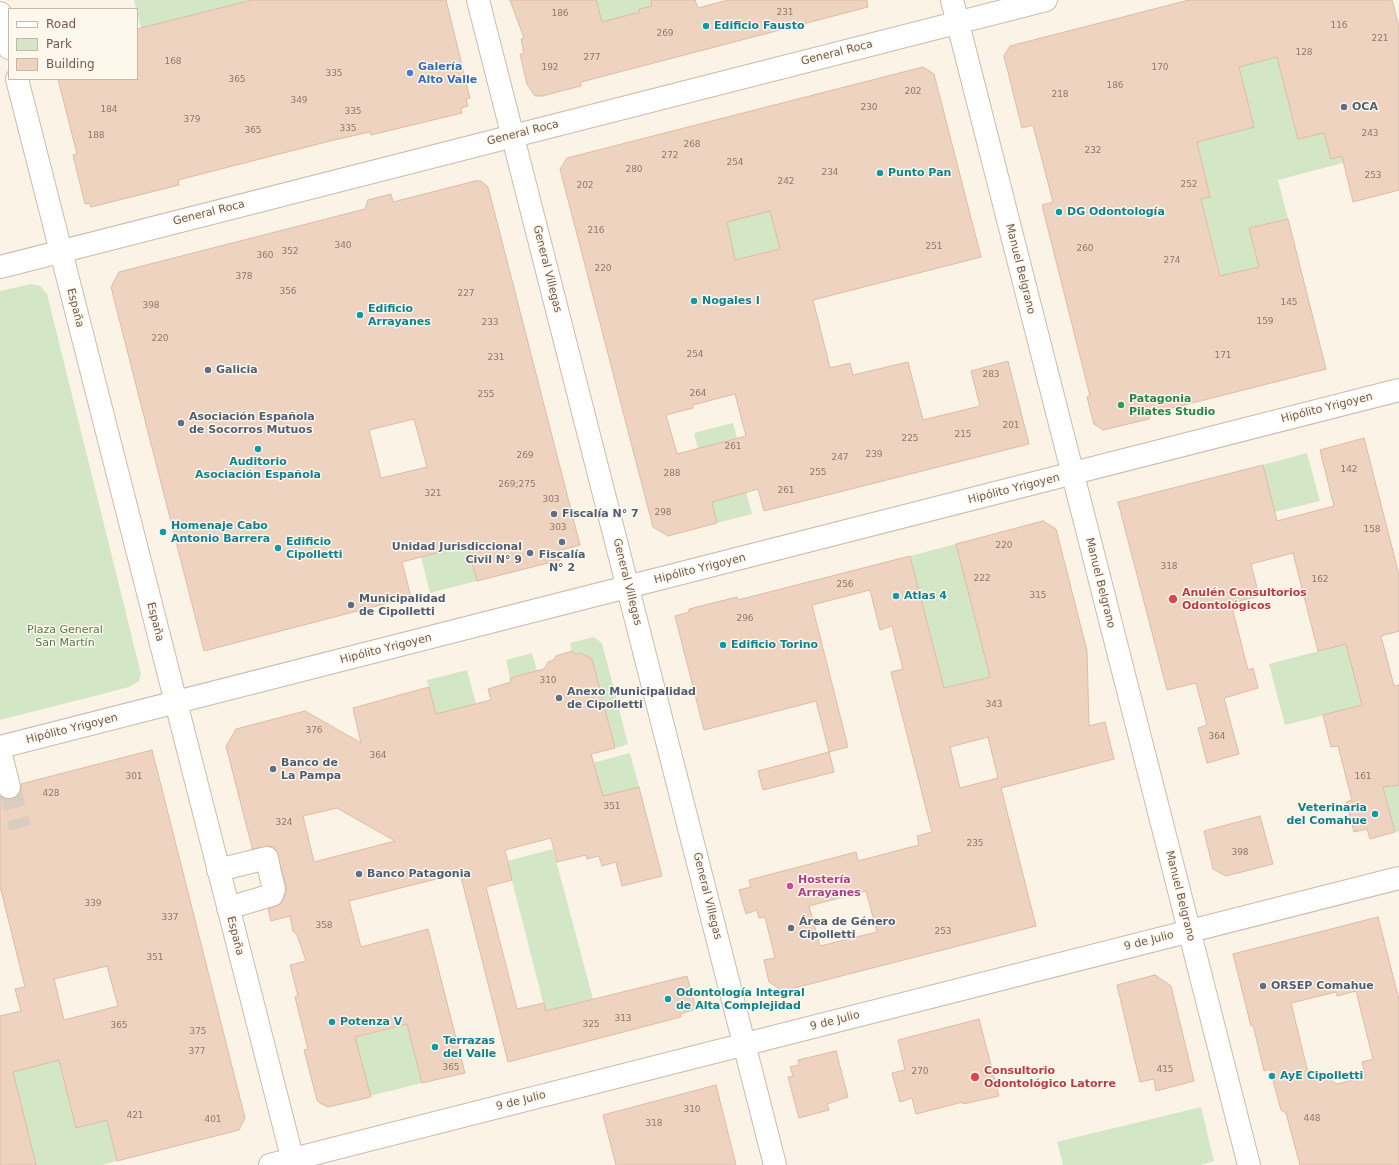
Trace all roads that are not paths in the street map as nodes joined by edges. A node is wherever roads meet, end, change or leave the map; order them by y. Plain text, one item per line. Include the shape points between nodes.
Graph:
1 (478, 0) edge
2 (952, 0) edge
3 (1046, 0) edge
4 (0, 13) edge
5 (958, 22) junction
6 (8, 44) edge
7 (17, 80) edge
8 (513, 136) junction
9 (61, 251) junction
10 (0, 267) edge
11 (1399, 390) edge
12 (1072, 474) junction
13 (628, 587) junction
14 (176, 702) junction
15 (0, 747) edge
16 (0, 751) edge
17 (9, 787) tunnel mouth
18 (218, 870) junction
19 (1399, 878) edge
20 (228, 908) junction
21 (1189, 931) junction
22 (744, 1044) junction
23 (293, 1162) edge
24 (270, 1165) edge
25 (775, 1165) edge
26 (1249, 1165) edge

1 - 8 street, General Villegas
2 - 5 street, Manuel Belgrano
3 - 5 street, General Roca
4 - 6 street
5 - 8 street, General Roca
5 - 12 street, Manuel Belgrano
7 - 9 street, España
8 - 9 street, General Roca
8 - 13 street, General Villegas
9 - 10 street, General Roca
9 - 14 street, España
11 - 12 street, Hipólito Yrigoyen
12 - 13 street, Hipólito Yrigoyen
12 - 21 street, Manuel Belgrano
13 - 14 street, Hipólito Yrigoyen
13 - 22 street, General Villegas
14 - 15 street, Hipólito Yrigoyen
14 - 18 street, España
16 - 17 street
18 - 20 street, España
18 - 20 street via 267,858 274,889 272,895
19 - 21 street, 9 de Julio
20 - 23 street, España
21 - 22 street, 9 de Julio
21 - 26 street, Manuel Belgrano
22 - 23 street, 9 de Julio
22 - 25 street, General Villegas
23 - 24 street, 9 de Julio

